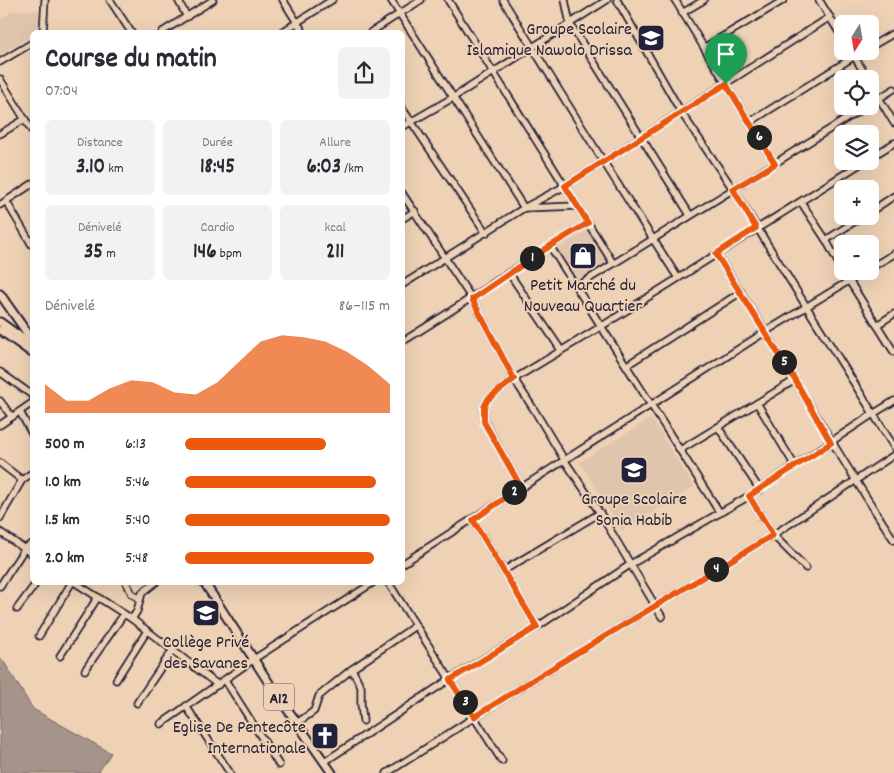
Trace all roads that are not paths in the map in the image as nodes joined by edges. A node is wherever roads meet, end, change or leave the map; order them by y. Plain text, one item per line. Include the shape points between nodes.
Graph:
1 (45, 0) edge
2 (110, 0) edge
3 (178, 0) edge
4 (213, 0) edge
5 (283, 0) edge
6 (332, 0) edge
7 (391, 0) edge
8 (421, 0) edge
9 (448, 0) edge
10 (504, 0) edge
11 (564, 0) edge
12 (607, 0) edge
13 (617, 0) edge
14 (675, 0) edge
15 (704, 0) edge
16 (784, 0) edge
17 (819, 0) edge
18 (400, 13) junction
19 (682, 14) junction
20 (188, 17) junction
21 (830, 17) junction
22 (297, 24) junction
23 (570, 24) junction
24 (834, 24) edge
25 (43, 30) edge
26 (130, 30) edge
27 (165, 30) edge
28 (286, 30) edge
29 (302, 30) edge
30 (374, 30) edge
31 (894, 33) edge
32 (879, 42) edge
33 (30, 44) edge
34 (534, 47) junction
35 (705, 47) junction
36 (844, 60) edge
37 (0, 62) edge
38 (493, 73) junction
39 (0, 79) edge
40 (726, 84) junction
41 (894, 89) edge
42 (454, 98) junction
43 (879, 98) joint
44 (681, 112) junction
45 (405, 113) edge
46 (853, 115) edge
47 (25, 119) junction
48 (410, 122) junction
49 (750, 122) junction
50 (894, 123) edge
51 (405, 125) edge
52 (30, 128) edge
53 (0, 134) edge
54 (641, 137) junction
55 (894, 143) edge
56 (879, 152) edge
57 (603, 161) junction
58 (775, 164) junction
59 (851, 170) edge
60 (30, 185) edge
61 (565, 186) junction
62 (733, 189) junction
63 (894, 196) edge
64 (405, 197) edge
65 (6, 201) junction
66 (800, 202) junction
67 (0, 205) edge
68 (578, 206) junction
69 (879, 206) edge
70 (524, 208) junction
71 (415, 211) junction
72 (690, 215) junction
73 (405, 217) edge
74 (588, 223) junction
75 (849, 225) edge
76 (756, 228) junction
77 (486, 233) junction
78 (654, 238) junction
79 (826, 240) junction
80 (30, 243) edge
81 (550, 246) junction
82 (716, 254) junction
83 (894, 254) edge
84 (834, 255) edge
85 (445, 259) junction
86 (613, 263) junction
87 (879, 263) edge
88 (510, 273) junction
89 (678, 278) junction
90 (848, 281) joint
91 (405, 283) edge
92 (576, 287) junction
93 (741, 292) junction
94 (0, 294) edge
95 (472, 299) junction
96 (806, 307) junction
97 (894, 314) edge
98 (15, 316) junction
99 (1, 325) edge
100 (877, 325) junction
101 (602, 326) junction
102 (765, 332) junction
103 (30, 337) edge
104 (405, 340) edge
105 (30, 346) edge
106 (561, 350) junction
107 (30, 351) edge
108 (894, 352) edge
109 (627, 365) junction
110 (0, 372) edge
111 (514, 379) junction
112 (795, 380) junction
113 (30, 394) edge
114 (0, 401) edge
115 (894, 401) edge
116 (757, 403) junction
117 (30, 404) edge
118 (650, 406) junction
119 (20, 412) junction
120 (873, 414) junction
121 (12, 417) junction
122 (0, 425) edge
123 (718, 427) junction
124 (30, 430) edge
125 (831, 443) junction
126 (894, 447) edge
127 (680, 450) junction
128 (894, 455) edge
129 (565, 461) junction
130 (0, 463) edge
131 (796, 466) junction
132 (30, 474) edge
133 (22, 480) junction
134 (854, 481) junction
135 (521, 487) junction
136 (760, 490) junction
137 (749, 496) junction
138 (600, 513) junction
139 (720, 513) junction
140 (0, 518) edge
141 (473, 520) junction
142 (0, 532) edge
143 (773, 535) junction
144 (894, 540) edge
145 (30, 545) edge
146 (25, 548) junction
147 (30, 552) edge
148 (405, 562) edge
149 (631, 564) junction
150 (806, 568) dead end
151 (503, 571) junction
152 (35, 585) edge
153 (71, 585) edge
154 (78, 585) edge
155 (128, 585) edge
156 (152, 585) edge
157 (204, 585) edge
158 (369, 585) edge
159 (390, 585) edge
160 (0, 586) edge
161 (98, 597) junction
162 (139, 598) junction
163 (655, 606) junction
164 (18, 609) dead end
165 (124, 614) junction
166 (662, 617) dead end
167 (132, 619) junction
168 (415, 626) junction
169 (537, 627) junction
170 (147, 631) junction
171 (39, 636) dead end
172 (172, 651) junction
173 (60, 656) dead end
174 (254, 659) junction
175 (352, 669) junction
176 (85, 670) dead end
177 (116, 680) dead end
178 (225, 680) junction
179 (450, 680) junction
180 (218, 686) junction
181 (138, 703) dead end
182 (186, 706) junction
183 (474, 717) junction
184 (363, 721) dead end
185 (297, 723) junction
186 (161, 724) dead end
187 (502, 761) dead end
188 (324, 762) junction
189 (279, 765) dead end
190 (230, 773) edge
191 (332, 773) edge
192 (389, 773) edge

1 - 25 street
2 - 26 street
3 - 20 street
4 - 20 street
5 - 22 street
6 - 22 street
7 - 18 street
8 - 18 street
9 - 38 street
10 - 34 street
11 - 23 street
12 - 23 street
13 - 44 street
14 - 19 street
15 - 19 street
16 - 35 street
17 - 21 street
18 - 30 street
18 - 42 street
19 - 35 street
20 - 27 street
21 - 24 street
21 - 40 street
22 - 28 street
22 - 29 street
23 - 34 street
23 - 54 street
31 - 32 street
33 - 37 street
34 - 38 street
34 - 57 street
35 - 40 street
36 - 49 street
38 - 42 street
38 - 61 street
39 - 47 street
40 - 44 street
40 - 49 street
41 - 43 street
42 - 48 street
42 - 70 street
43 - 50 street
44 - 54 street
44 - 62 street
45 - 48 street
46 - 58 street
47 - 52 street
47 - 53 street
48 - 51 street
48 - 77 street
49 - 58 street
54 - 57 street
54 - 72 street
55 - 56 street
57 - 61 street
57 - 78 street
58 - 62 street
59 - 66 street
60 - 65 street
61 - 68 street
61 - 70 street
62 - 72 street
62 - 76 street
63 - 69 street
64 - 71 street
65 - 67 street
65 - 80 street
66 - 76 street
66 - 79 street
68 - 70 street
68 - 74 street
70 - 77 street
71 - 73 street
71 - 85 street
72 - 78 street
74 - 81 street
74 - 86 street
75 - 79 street
76 - 82 street
76 - 96 street
77 - 85 street
78 - 86 street
78 - 89 street
79 - 84 street
81 - 88 street
81 - 92 street
82 - 89 street
82 - 93 street
83 - 87 street
85 - 91 street
85 - 95 street
86 - 92 street
88 - 95 street
88 - 106 street
89 - 101 street
90 - 96 street
90 - 100 street
92 - 101 street
93 - 102 street
93 - 109 street
94 - 98 main road
95 - 104 street
95 - 111 street
96 - 102 street
96 - 120 street
97 - 100 street
98 - 99 main road via 9,324
98 - 103 main road
99 - 105 main road
99 - 107 main road
100 - 108 street
101 - 106 street
101 - 109 street
102 - 112 street
102 - 118 street
106 - 111 street
109 - 118 street
110 - 113 street
111 - 129 street
111 - 135 street via 488,399 484,407 484,422
112 - 116 street
112 - 125 street
114 - 121 street
115 - 120 street
116 - 123 street
116 - 131 street
117 - 119 street
118 - 127 street
118 - 129 street
119 - 121 street
119 - 124 street
120 - 125 street
120 - 126 street
121 - 122 street
123 - 127 street
123 - 136 street
125 - 131 street
125 - 134 street
127 - 139 street
128 - 134 street
129 - 135 street
129 - 138 street
130 - 133 street
131 - 136 street
132 - 133 street
133 - 140 street
134 - 143 street
134 - 144 street
135 - 141 street
136 - 137 street
137 - 139 street
137 - 143 street
138 - 149 street
138 - 151 street
139 - 149 street
141 - 148 street
141 - 151 street
142 - 146 street
143 - 150 street
143 - 163 street
145 - 146 street
146 - 147 street
146 - 160 street
149 - 163 street
149 - 169 street
151 - 169 street
152 - 164 street
153 - 171 street
154 - 161 street
155 - 162 street via 132,594
156 - 162 street
157 - 174 main road, A12
158 - 174 street
159 - 168 street
161 - 165 street
161 - 173 street
162 - 167 street
163 - 166 street
163 - 183 street
165 - 167 street
165 - 176 street
167 - 170 street
168 - 175 street
168 - 179 street
169 - 179 street
170 - 172 street
170 - 177 street
172 - 180 street
172 - 181 street
174 - 178 street
174 - 185 main road, A12
175 - 184 street via 361,687
175 - 185 street via 319,696 314,711
178 - 180 street
178 - 189 street
179 - 183 street
179 - 188 street
180 - 182 street
182 - 186 street
182 - 190 street
183 - 187 street
183 - 192 street
185 - 188 main road, A12
188 - 191 main road, A12

